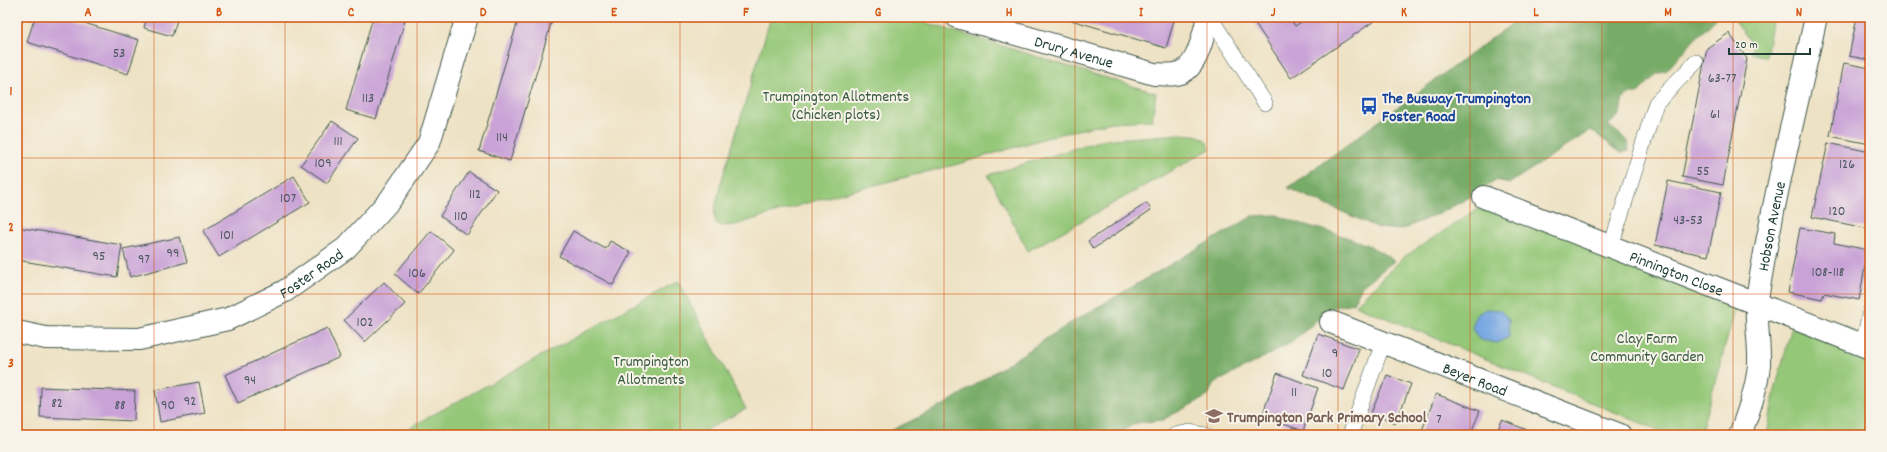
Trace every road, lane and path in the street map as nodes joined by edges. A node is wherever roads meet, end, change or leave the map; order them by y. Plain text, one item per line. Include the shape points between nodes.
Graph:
1 (467, 17) edge
2 (957, 17) edge
3 (1210, 17) edge
4 (1816, 17) edge
5 (985, 21) edge
6 (1696, 62) dead end
7 (1265, 103) dead end
8 (1484, 197) dead end
9 (1611, 246) junction
10 (1756, 304) junction
11 (1870, 311) edge
12 (1331, 322) dead end
13 (17, 332) edge
14 (1384, 343) junction
15 (1866, 346) edge
16 (1174, 435) edge
17 (1206, 435) edge
18 (1350, 435) edge
19 (1620, 435) edge
20 (1740, 435) edge

1 - 13 street, Foster Road via 430,143 390,200 346,248 291,287 228,319 139,339 46,338
2 - 5 street, Drury Avenue
3 - 5 street, Drury Avenue via 1191,66 1177,74 1154,74
3 - 7 lane
4 - 10 street, Hobson Avenue
6 - 9 lane via 1656,103
8 - 9 street, Pinnington Close
9 - 10 street, Pinnington Close
10 - 15 street, Pinnington Close
10 - 20 street, Hobson Avenue via 1759,332 1756,386
11 - 15 lane
12 - 14 street, Beyer Road
14 - 18 lane
14 - 19 street, Beyer Road
16 - 17 lane via 1190,432

